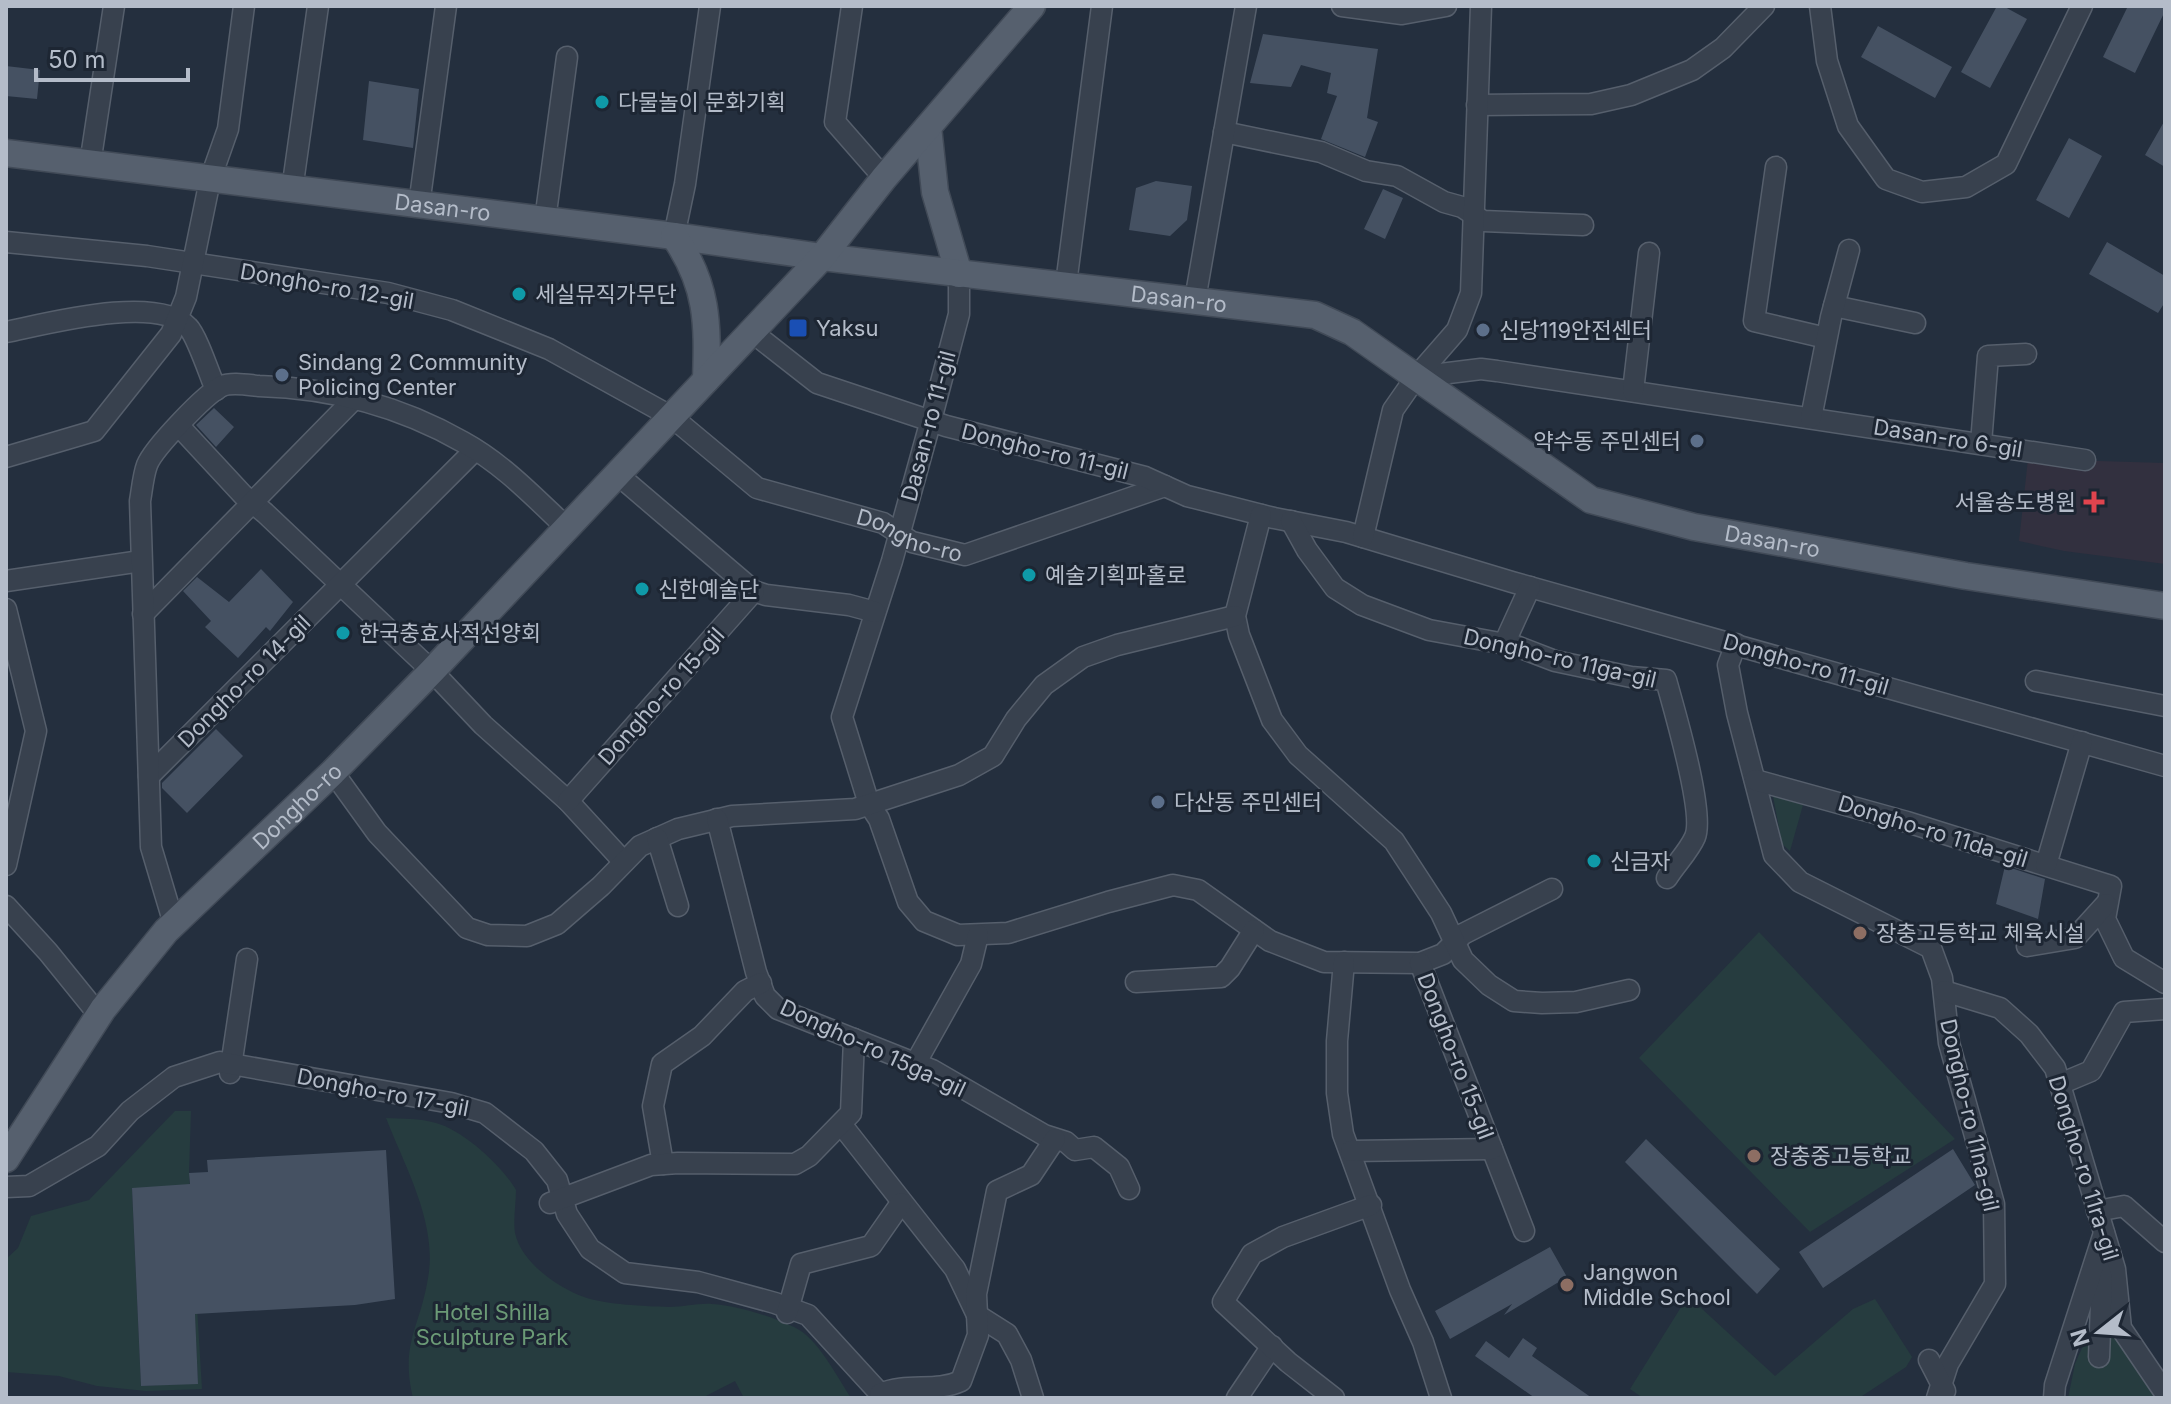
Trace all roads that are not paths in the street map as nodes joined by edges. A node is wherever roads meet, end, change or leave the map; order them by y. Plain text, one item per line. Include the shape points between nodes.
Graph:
1 (114, 6) edge
2 (244, 6) edge
3 (318, 6) edge
4 (446, 6) edge
5 (710, 6) edge
6 (852, 6) edge
7 (1102, 6) edge
8 (1246, 6) edge
9 (1342, 6) edge
10 (1446, 6) edge
11 (1481, 6) edge
12 (1764, 6) edge
13 (1820, 6) edge
14 (2082, 6) edge
15 (1027, 9) edge
16 (567, 57) dead end
17 (1477, 105) junction
18 (928, 127) junction
19 (1224, 132) junction
20 (6, 153) edge
21 (90, 164) junction
22 (1776, 167) dead end
23 (884, 178) junction
24 (210, 180) junction
25 (292, 190) junction
26 (419, 205) junction
27 (1473, 213) junction
28 (545, 220) junction
29 (1583, 225) dead end
30 (674, 236) junction
31 (6, 242) edge
32 (1849, 250) dead end
33 (1649, 253) dead end
34 (822, 257) junction
35 (192, 263) junction
36 (959, 274) junction
37 (1066, 284) junction
38 (1195, 300) junction
39 (1834, 306) junction
40 (177, 321) junction
41 (1915, 323) dead end
42 (6, 332) edge
43 (752, 332) junction
44 (1826, 338) junction
45 (2026, 354) dead end
46 (1416, 377) junction
47 (706, 380) junction
48 (216, 390) junction
49 (1633, 391) junction
50 (355, 398) junction
51 (672, 417) junction
52 (1811, 418) junction
53 (931, 420) junction
54 (179, 426) junction
55 (1981, 443) junction
56 (475, 450) junction
57 (6, 457) edge
58 (2085, 460) dead end
59 (617, 474) junction
60 (1165, 486) junction
61 (253, 503) junction
62 (1261, 515) junction
63 (1291, 521) junction
64 (567, 528) junction
65 (898, 535) junction
66 (1363, 537) junction
67 (141, 561) junction
68 (6, 581) edge
69 (340, 585) junction
70 (1530, 587) junction
71 (754, 591) junction
72 (2165, 606) edge
73 (6, 609) edge
74 (875, 612) junction
75 (143, 614) junction
76 (1235, 616) junction
77 (1504, 644) junction
78 (1736, 644) junction
79 (432, 671) junction
80 (2036, 681) dead end
81 (2165, 706) edge
82 (2082, 742) junction
83 (2165, 766) edge
84 (333, 772) junction
85 (149, 776) junction
86 (1755, 780) junction
87 (568, 801) junction
88 (869, 804) junction
89 (717, 819) junction
90 (657, 838) junction
91 (624, 862) junction
92 (6, 865) edge
93 (2046, 865) junction
94 (1667, 878) dead end
95 (1552, 889) dead end
96 (2108, 895) junction
97 (6, 906) edge
98 (678, 906) dead end
99 (174, 924) junction
100 (1254, 930) junction
101 (978, 935) junction
102 (1455, 944) junction
103 (2027, 946) dead end
104 (247, 959) dead end
105 (1344, 962) junction
106 (1420, 963) junction
107 (1136, 982) dead end
108 (761, 983) junction
109 (2165, 983) edge
110 (1629, 990) dead end
111 (1944, 991) junction
112 (2165, 1009) edge
113 (99, 1015) junction
114 (854, 1039) junction
115 (915, 1064) junction
116 (231, 1068) junction
117 (2060, 1084) junction
118 (841, 1124) junction
119 (1055, 1139) junction
120 (1492, 1149) junction
121 (1351, 1151) junction
122 (6, 1159) edge
123 (663, 1164) junction
124 (6, 1187) edge
125 (1129, 1189) dead end
126 (556, 1201) junction
127 (901, 1203) junction
128 (1371, 1205) junction
129 (2097, 1211) junction
130 (2157, 1222) edge
131 (1524, 1231) dead end
132 (2104, 1233) junction
133 (2165, 1242) edge
134 (2096, 1260) junction
135 (787, 1310) junction
136 (977, 1315) junction
137 (1272, 1346) junction
138 (2099, 1357) dead end
139 (1929, 1360) dead end
140 (2163, 1385) edge
141 (1942, 1394) edge
142 (882, 1396) edge
143 (1033, 1398) edge
144 (1237, 1398) edge
145 (1334, 1398) edge
146 (1441, 1398) edge
147 (2054, 1398) edge

1 - 21 street
2 - 24 street via 228,129
3 - 25 street
4 - 26 street
5 - 30 street
6 - 23 street via 835,122
7 - 37 street
8 - 19 street
9 - 10 street via 1402,14
11 - 17 street
12 - 17 street via 1723,48 1692,70 1631,95 1591,104
13 - 14 street via 1827,61 1848,126 1886,179 1922,192 1966,187 2006,164
15 - 18 main road, Dongho-ro
16 - 28 street
17 - 27 street
18 - 23 main road, Dongho-ro
18 - 36 main road via 935,192
19 - 27 street via 1308,149 1366,171 1397,176
19 - 38 street
20 - 21 main road, Dasan-ro
21 - 24 main road, Dasan-ro
22 - 44 street via 1754,321
23 - 34 main road, Dongho-ro
24 - 25 main road, Dasan-ro
24 - 35 street
25 - 26 main road, Dasan-ro
26 - 28 main road, Dasan-ro
27 - 29 street via 1483,221
27 - 46 street via 1471,293 1457,330
28 - 30 main road, Dasan-ro
30 - 34 main road, Dasan-ro
30 - 47 main road via 693,264 703,296
31 - 35 street, Dongho-ro 12-gil
32 - 39 street
33 - 49 street
34 - 36 main road, Dasan-ro
34 - 43 main road, Dongho-ro
35 - 40 street
35 - 51 street, Dongho-ro 12-gil via 388,293 452,310 549,349
36 - 37 main road, Dasan-ro
36 - 53 street, Dasan-ro 11-gil via 959,314
37 - 38 main road, Dasan-ro
38 - 46 main road, Dasan-ro via 1315,315 1352,332
39 - 41 street
39 - 44 street
40 - 42 street via 164,313 101,313
40 - 48 street via 189,327
40 - 57 street via 94,431
43 - 47 main road, Dongho-ro
43 - 53 street, Dongho-ro 11-gil via 817,383
44 - 52 street
45 - 55 street via 1988,356
46 - 49 street, Dasan-ro 6-gil via 1481,369
46 - 66 street via 1393,410
46 - 72 main road, Dasan-ro via 1591,500 1694,527
47 - 51 main road, Dongho-ro
48 - 50 street via 224,385 284,387
48 - 54 street, Dongho-ro 14-gil
49 - 52 street, Dasan-ro 6-gil
50 - 56 street via 418,419
50 - 61 street
51 - 59 main road, Dongho-ro
51 - 65 street, Dongho-ro via 757,488 883,523
52 - 55 street, Dasan-ro 6-gil
53 - 60 street, Dongho-ro 11-gil
53 - 65 street, Dasan-ro 11-gil
54 - 61 street
54 - 67 street, Dongho-ro 14-gil via 147,464 140,501
55 - 58 street, Dasan-ro 6-gil
56 - 64 street via 509,473
56 - 69 street, Dongho-ro 14-gil
59 - 64 main road, Dongho-ro
59 - 71 street
60 - 62 street, Dongho-ro 11-gil
60 - 65 street, Dongho-ro via 965,555
61 - 69 street
61 - 75 street
62 - 63 street, Dongho-ro 11-gil
62 - 76 street
63 - 66 street, Dongho-ro 11-gil
63 - 77 street, Dongho-ro 11ga-gil via 1335,588 1362,605 1429,630
64 - 79 main road, Dongho-ro
65 - 74 street, Dasan-ro 11-gil
66 - 70 street, Dongho-ro 11-gil
67 - 68 street
67 - 75 street, Dongho-ro 14-gil
69 - 79 street
69 - 85 street, Dongho-ro 14-gil
70 - 77 street
70 - 78 street, Dongho-ro 11-gil
71 - 74 street
71 - 87 street, Dongho-ro 15-gil
73 - 92 street via 36,731
74 - 88 street, Dasan-ro 11-gil via 842,717
75 - 85 street, Dongho-ro 14-gil
76 - 88 street via 1083,657 1044,685 993,756 959,775
76 - 102 street, Dongho-ro 15-gil via 1272,720 1298,755 1394,841
77 - 94 street, Dongho-ro 11ga-gil via 1555,661 1666,680 1685,750 1696,836
78 - 82 street, Dongho-ro 11-gil
78 - 86 street, Dongho-ro 11na-gil via 1728,665
79 - 84 main road, Dongho-ro
79 - 87 street
80 - 81 street
82 - 83 street, Dongho-ro 11-gil
82 - 93 street
84 - 91 street via 377,833 447,907 467,928 488,935 527,936 557,924
84 - 99 main road, Dongho-ro
85 - 99 street, Dongho-ro 14-gil via 151,847
86 - 93 street, Dongho-ro 11da-gil
86 - 111 street, Dongho-ro 11na-gil via 1774,855 1800,882 1931,948
87 - 91 street
88 - 89 street
88 - 101 street, Dongho-ro 15-gil via 908,902 924,921 958,935
89 - 90 street
89 - 108 street, Dongho-ro 15ga-gil
90 - 91 street
90 - 98 street
93 - 96 street, Dongho-ro 11da-gil
95 - 102 street, Dongho-ro 15-gil via 1463,934
96 - 103 street via 2075,938
96 - 109 street via 2105,919 2124,958
97 - 113 street
99 - 113 main road, Dongho-ro
100 - 101 street, Dongho-ro 15-gil via 1198,890 1173,885 1008,933
100 - 105 street, Dongho-ro 15-gil via 1324,962
100 - 107 street via 1221,977
101 - 115 street via 971,964
102 - 106 street, Dongho-ro 15-gil
102 - 110 street, Dongho-ro 15-gil via 1463,960 1514,1001 1576,1002
104 - 116 street
105 - 106 street, Dongho-ro 15-gil
105 - 121 street via 1337,1093
106 - 120 street, Dongho-ro 15-gil
108 - 114 street, Dongho-ro 15ga-gil via 778,1009
108 - 123 street via 662,1064 653,1106
111 - 117 street, Dongho-ro 11ra-gil via 2000,1008 2038,1045
111 - 141 street, Dongho-ro 11na-gil via 1949,1043 1994,1204 1995,1284 1948,1364
112 - 117 street via 2124,1012 2091,1071
113 - 122 main road, Dongho-ro
114 - 115 street, Dongho-ro 15ga-gil
114 - 118 street via 851,1113
115 - 119 street, Dongho-ro 15ga-gil
116 - 124 street, Dongho-ro 17-gil via 220,1062 174,1077 130,1111 98,1146 29,1186
116 - 126 street, Dongho-ro 17-gil via 485,1113 534,1151 557,1180
117 - 129 street, Dongho-ro 11ra-gil
118 - 123 street via 795,1164
118 - 127 street
119 - 125 street, Dongho-ro 15ga-gil via 1075,1150 1094,1147 1119,1167
119 - 136 street, Dongho-ro 17-gil via 1031,1175 997,1191 976,1294
120 - 121 street, Dongho-ro 15-gil
120 - 131 street, Dongho-ro 15-gil
121 - 128 street
123 - 126 street
126 - 135 street, Dongho-ro 17-gil via 590,1249 625,1273 698,1282
127 - 135 street via 871,1246 801,1264
127 - 136 street via 955,1269
128 - 137 street via 1252,1254 1223,1302
128 - 146 street
129 - 130 street via 2124,1206
129 - 132 street, Dongho-ro 11ra-gil
130 - 133 street
132 - 134 street
132 - 140 street, Dongho-ro 11ra-gil via 2115,1269 2121,1328
134 - 138 street via 2102,1278
134 - 147 street
135 - 142 street, Dongho-ro 17-gil via 808,1315
136 - 142 street, Dongho-ro 17-gil via 978,1335 961,1381 946,1388 895,1387
136 - 143 street via 1007,1334
137 - 144 street
137 - 145 street
139 - 141 street, Dongho-ro 11na-gil

